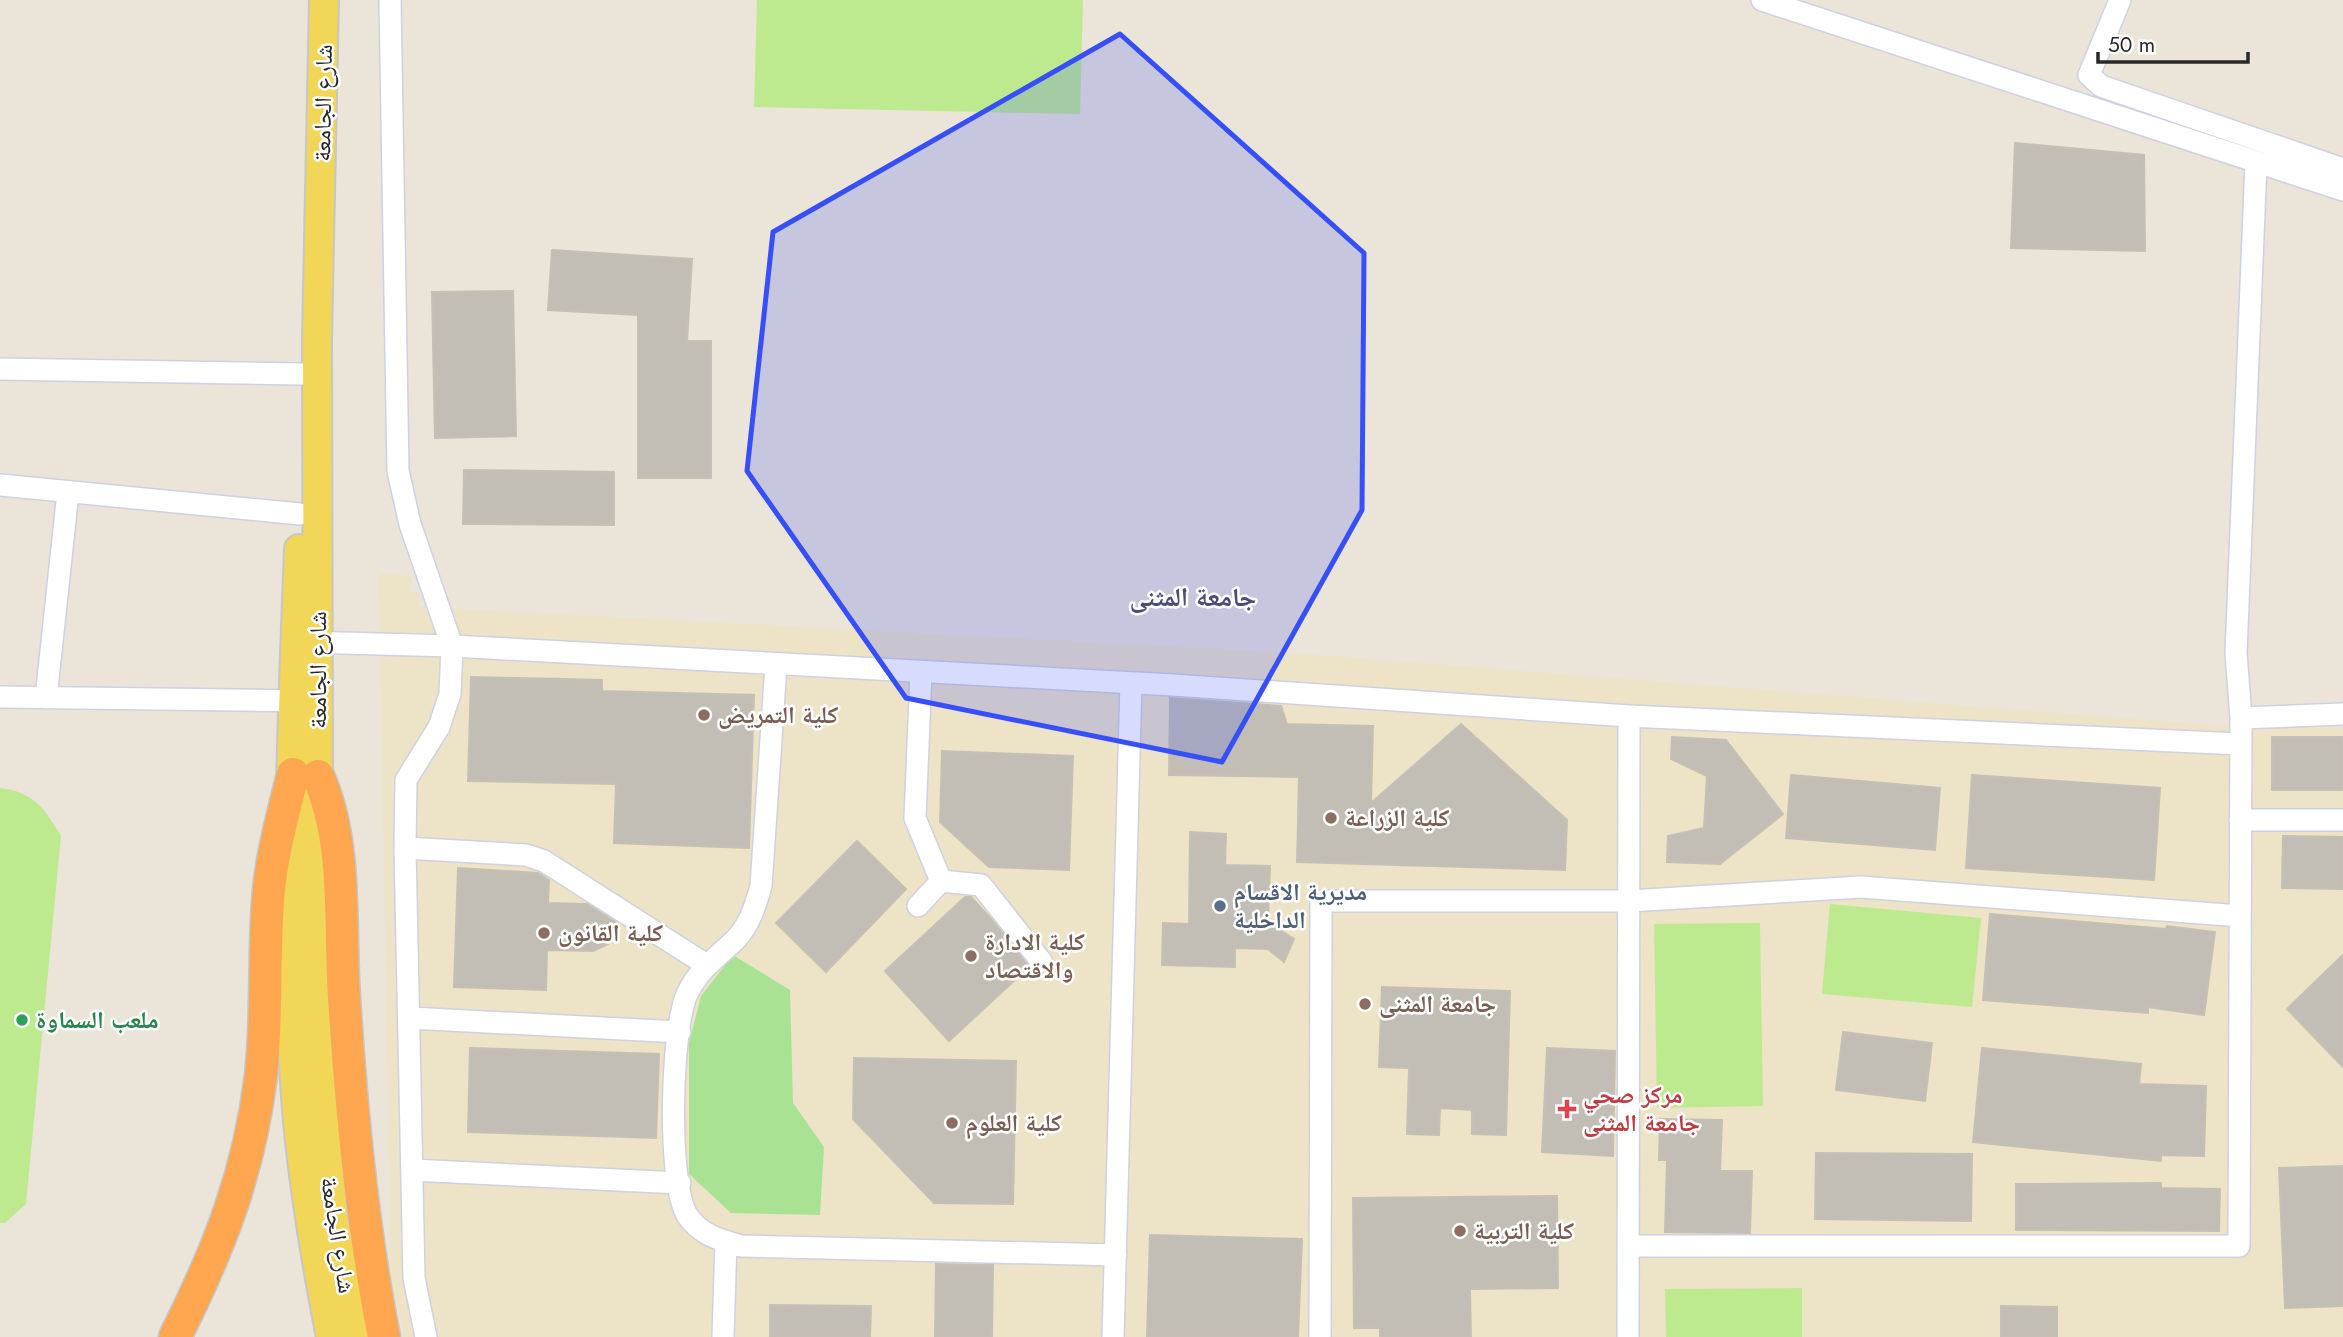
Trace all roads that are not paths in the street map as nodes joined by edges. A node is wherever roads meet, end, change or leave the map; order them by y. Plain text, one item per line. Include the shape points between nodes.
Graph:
1 (311, 0) edge
2 (324, 0) edge
3 (390, 0) edge
4 (1762, 0) edge
5 (2120, 0) edge
6 (2256, 163) junction
7 (2343, 169) edge
8 (2343, 190) edge
9 (0, 369) edge
10 (302, 374) junction
11 (0, 485) edge
12 (68, 492) junction
13 (300, 514) junction
14 (306, 642) junction
15 (452, 646) junction
16 (776, 666) junction
17 (921, 673) junction
18 (1131, 683) junction
19 (0, 697) edge
20 (46, 698) junction
21 (306, 701) junction
22 (2343, 714) edge
23 (1629, 716) junction
24 (2241, 718) junction
25 (2240, 744) junction
26 (306, 775) junction
27 (2240, 820) junction
28 (2343, 820) edge
29 (405, 848) junction
30 (941, 881) junction
31 (1629, 901) junction
32 (918, 906) dead end
33 (2240, 916) junction
34 (1041, 961) dead end
35 (705, 964) junction
36 (410, 1018) junction
37 (680, 1032) junction
38 (412, 1170) junction
39 (680, 1183) junction
40 (726, 1242) junction
41 (1628, 1246) junction
42 (1116, 1255) junction
43 (175, 1337) edge
44 (331, 1337) edge
45 (355, 1337) edge
46 (384, 1337) edge
47 (426, 1337) edge
48 (723, 1337) edge
49 (1113, 1337) edge
50 (1320, 1337) edge
51 (1628, 1337) edge

1 - 10 main road
2 - 14 main road, شارع الجامعة
3 - 15 street via 398,471 410,524
4 - 6 street
5 - 7 street via 2089,75 2101,86
6 - 8 street
6 - 24 street via 2236,653
9 - 10 street
10 - 13 main road
11 - 12 street
12 - 13 street
12 - 20 street
13 - 14 main road
14 - 15 street
14 - 21 main road, شارع الجامعة
15 - 16 street
15 - 29 street via 450,694 439,727 406,780
16 - 17 street
16 - 35 street via 761,886 755,909 737,938
17 - 18 street
17 - 30 street via 915,818
18 - 23 street
18 - 42 street
19 - 20 street
20 - 21 street
21 - 26 main road, شارع الجامعة
22 - 24 street
23 - 25 street
23 - 31 street
24 - 25 street
25 - 27 street
26 - 43 highway via 276,841 269,889 265,1036 246,1163 226,1229
26 - 44 main road via 291,929 298,1120
26 - 45 main road, شارع الجامعة via 319,1082 333,1217
26 - 46 highway via 334,824 356,1133
27 - 28 street
27 - 33 street
29 - 35 street via 526,855 544,861
29 - 36 street
30 - 32 street
30 - 34 street via 981,885
31 - 33 street via 1861,887
31 - 41 street
31 - 50 street via 1321,901
33 - 41 street via 2239,1246
35 - 37 street via 686,995
36 - 37 street
36 - 38 street
37 - 39 street via 673,1094 675,1165
38 - 39 street
38 - 47 street via 414,1278
39 - 40 street via 687,1215 708,1237
40 - 42 street
40 - 48 street
41 - 51 street
42 - 49 street

